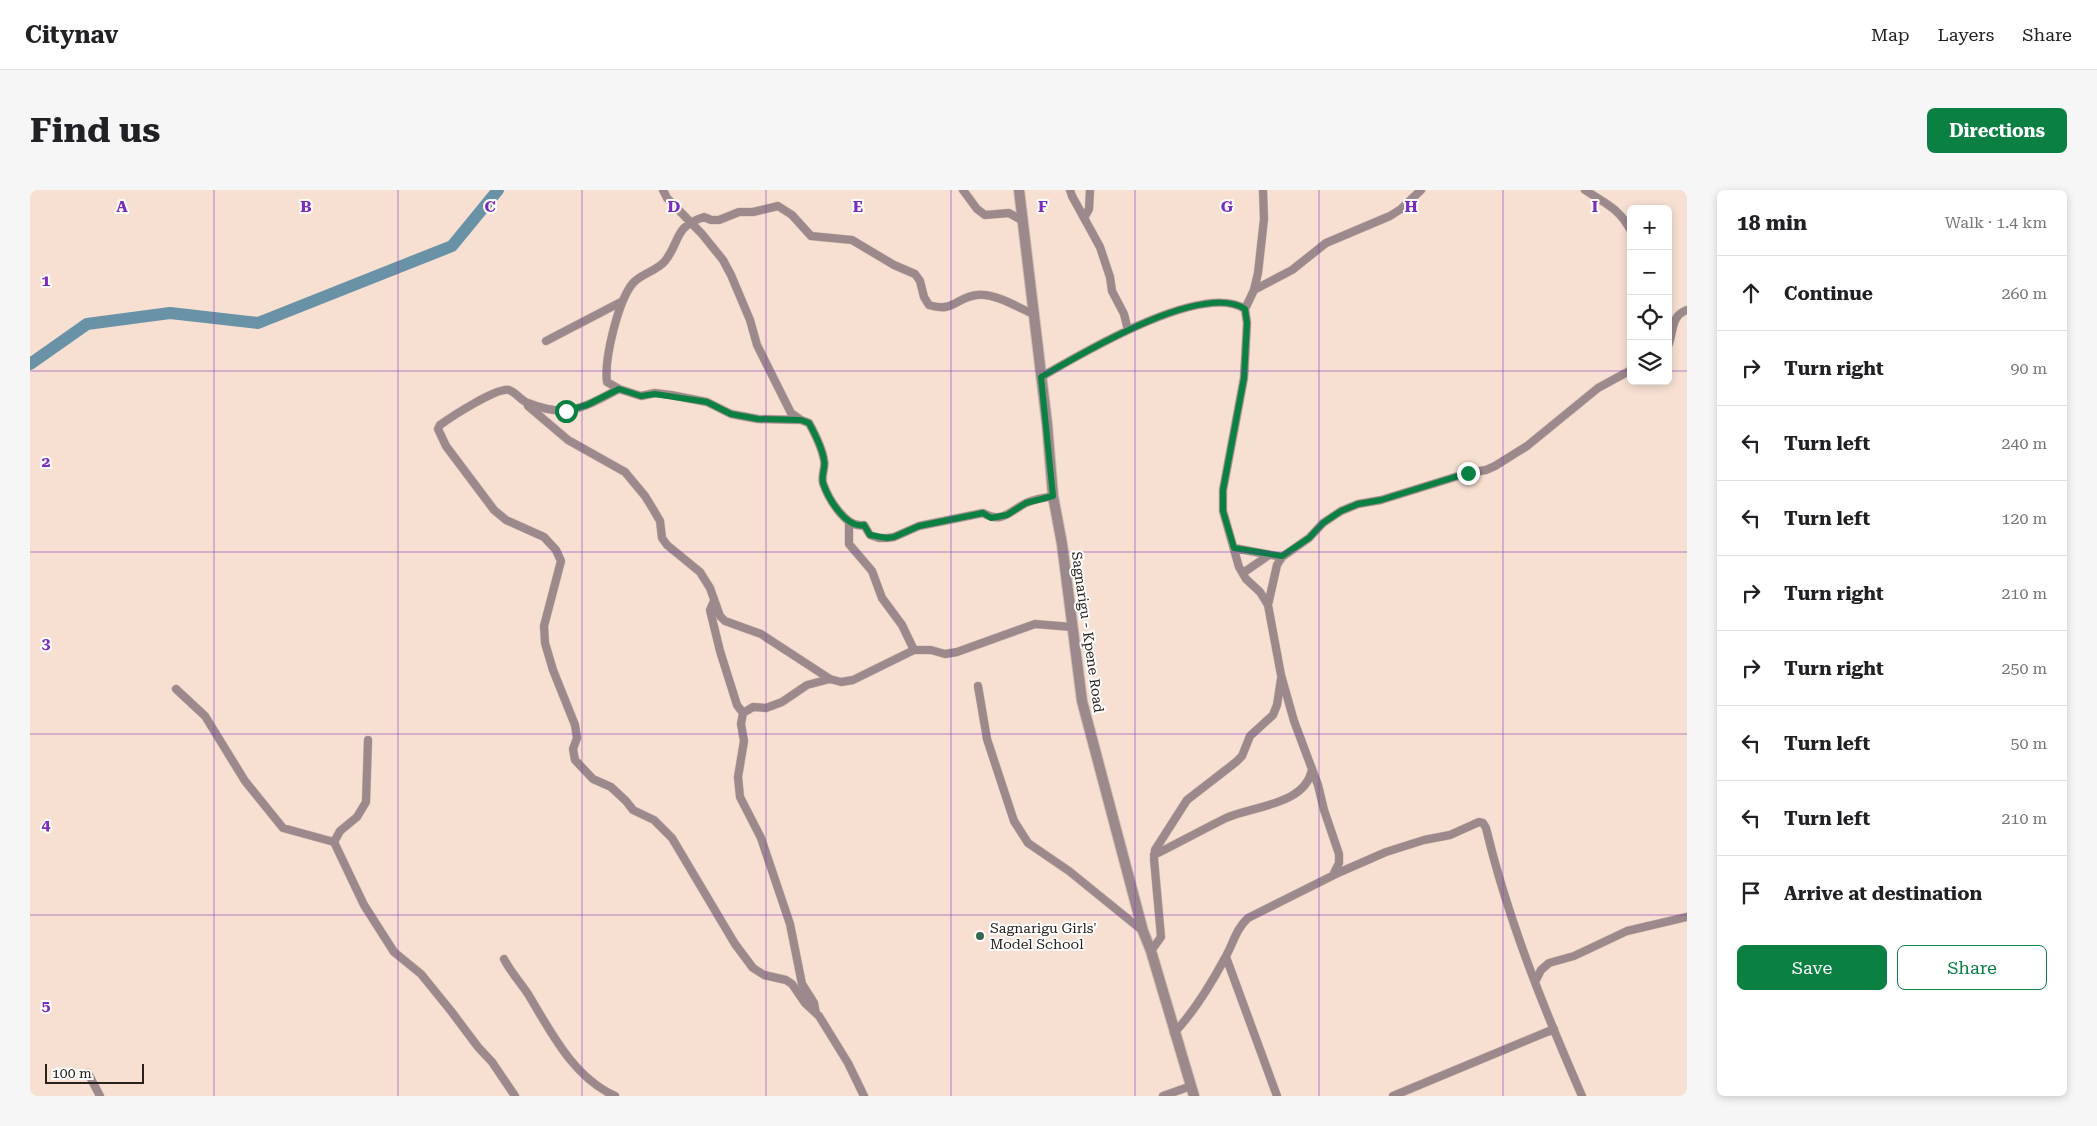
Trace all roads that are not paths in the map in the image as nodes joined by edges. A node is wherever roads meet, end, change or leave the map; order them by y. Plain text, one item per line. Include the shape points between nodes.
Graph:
1 (663, 190) edge
2 (963, 190) edge
3 (1019, 190) edge
4 (1070, 190) edge
5 (1090, 190) edge
6 (1263, 190) edge
7 (1422, 190) edge
8 (1585, 190) edge
9 (1084, 218) junction
10 (1023, 221) junction
11 (691, 223) junction
12 (1627, 224) edge
13 (1254, 290) junction
14 (621, 302) junction
15 (1245, 309) junction
16 (1687, 310) edge
17 (1033, 314) junction
18 (1672, 323) edge
19 (1128, 330) junction
20 (546, 341) dead end
21 (1627, 372) edge
22 (1041, 377) junction
23 (619, 389) junction
24 (525, 402) junction
25 (801, 420) junction
26 (1053, 496) junction
27 (848, 523) junction
28 (1234, 548) junction
29 (1269, 554) junction
30 (1282, 556) junction
31 (1243, 573) junction
32 (714, 601) junction
33 (1268, 605) junction
34 (1072, 627) junction
35 (914, 650) junction
36 (1281, 675) junction
37 (830, 679) junction
38 (978, 686) dead end
39 (176, 689) dead end
40 (743, 713) junction
41 (368, 740) dead end
42 (1312, 769) junction
43 (334, 842) junction
44 (1154, 855) junction
45 (1333, 875) junction
46 (1687, 917) edge
47 (1143, 932) junction
48 (1151, 951) junction
49 (1226, 957) junction
50 (504, 959) dead end
51 (1535, 982) junction
52 (816, 1012) junction
53 (1554, 1029) junction
54 (1174, 1033) junction
55 (88, 1073) dead end
56 (1192, 1091) edge
57 (100, 1096) edge
58 (515, 1096) edge
59 (615, 1096) edge
60 (864, 1096) edge
61 (1163, 1096) edge
62 (1277, 1096) edge
63 (1393, 1096) edge
64 (1582, 1096) edge

1 - 11 street
2 - 10 street via 985,215 1009,213
3 - 10 street, Sagnarigu - Kpene Road
4 - 9 street
5 - 9 street via 1089,209
6 - 13 street via 1264,219
7 - 13 street via 1390,216 1326,243 1292,270
8 - 12 street via 1616,209
9 - 19 street via 1100,246 1112,291
10 - 17 street, Sagnarigu - Kpene Road
11 - 14 street via 682,229 666,260 634,282
11 - 17 street via 704,217 720,220 739,212 778,206 792,215 811,236 852,240 915,274 929,305 947,308 968,297 980,295
11 - 25 street via 723,260 750,320 757,345 791,413
13 - 15 street
14 - 20 street
14 - 23 street via 606,375 607,382
15 - 19 street via 1236,304 1198,306
15 - 28 street via 1244,378 1223,490 1223,511
16 - 18 street
17 - 22 street, Sagnarigu - Kpene Road
19 - 22 street
21 - 30 street via 1598,388 1527,446 1496,466 1350,507 1323,523 1309,538
22 - 26 street, Sagnarigu - Kpene Road
23 - 24 street via 587,405 566,411
23 - 25 street via 641,396 655,394 707,402 731,414 758,419
24 - 32 street via 568,440 625,472 660,521 662,538 700,572
24 - 52 street via 509,390 501,390 457,413 438,429 446,446 494,510 506,520 544,537 556,550 560,561 544,626 545,643 575,725 575,760 593,779 611,786 632,810 654,820 672,838 735,944 753,968 792,984
25 - 27 street via 814,430 825,461 823,482
26 - 27 street via 1026,503 1007,515 991,518 983,513 919,526 894,537 879,538 870,535 864,525 857,527
26 - 34 street, Sagnarigu - Kpene Road
27 - 35 street via 848,544 872,571 882,598 902,625
28 - 29 street
28 - 31 street
29 - 30 street
29 - 31 street
30 - 33 street
31 - 33 street
32 - 37 street via 725,621 761,634
32 - 40 street via 710,610 720,651 737,705
33 - 36 street
34 - 35 street via 1035,624 945,654
34 - 47 street, Sagnarigu - Kpene Road via 1082,701
35 - 37 street via 853,680 841,682
36 - 42 street
36 - 44 street via 1278,705 1273,715 1250,736 1236,762 1187,800
37 - 40 street via 807,685 782,702 766,708 752,707
38 - 47 street via 987,739 1014,821 1028,843 1069,871
39 - 43 street via 205,716 246,781 283,828
40 - 52 street via 744,741 738,777 740,797 761,838 790,924 802,984
41 - 43 street via 366,802
42 - 44 street via 1308,782 1282,801 1235,814
42 - 45 street via 1339,854
43 - 58 street via 364,905 394,952 421,974 492,1062
44 - 48 street via 1161,937
45 - 49 street via 1248,918 1239,928
45 - 51 street via 1386,852 1484,823 1516,931
46 - 51 street via 1627,931 1574,956 1549,963
47 - 48 street, Sagnarigu - Kpene Road
48 - 54 street, Sagnarigu - Kpene Road
49 - 54 street via 1195,1008
49 - 62 street
50 - 59 street via 563,1051 596,1086
51 - 53 street
52 - 60 street
53 - 63 street
53 - 64 street
54 - 56 street, Sagnarigu - Kpene Road
55 - 57 street
56 - 61 street

